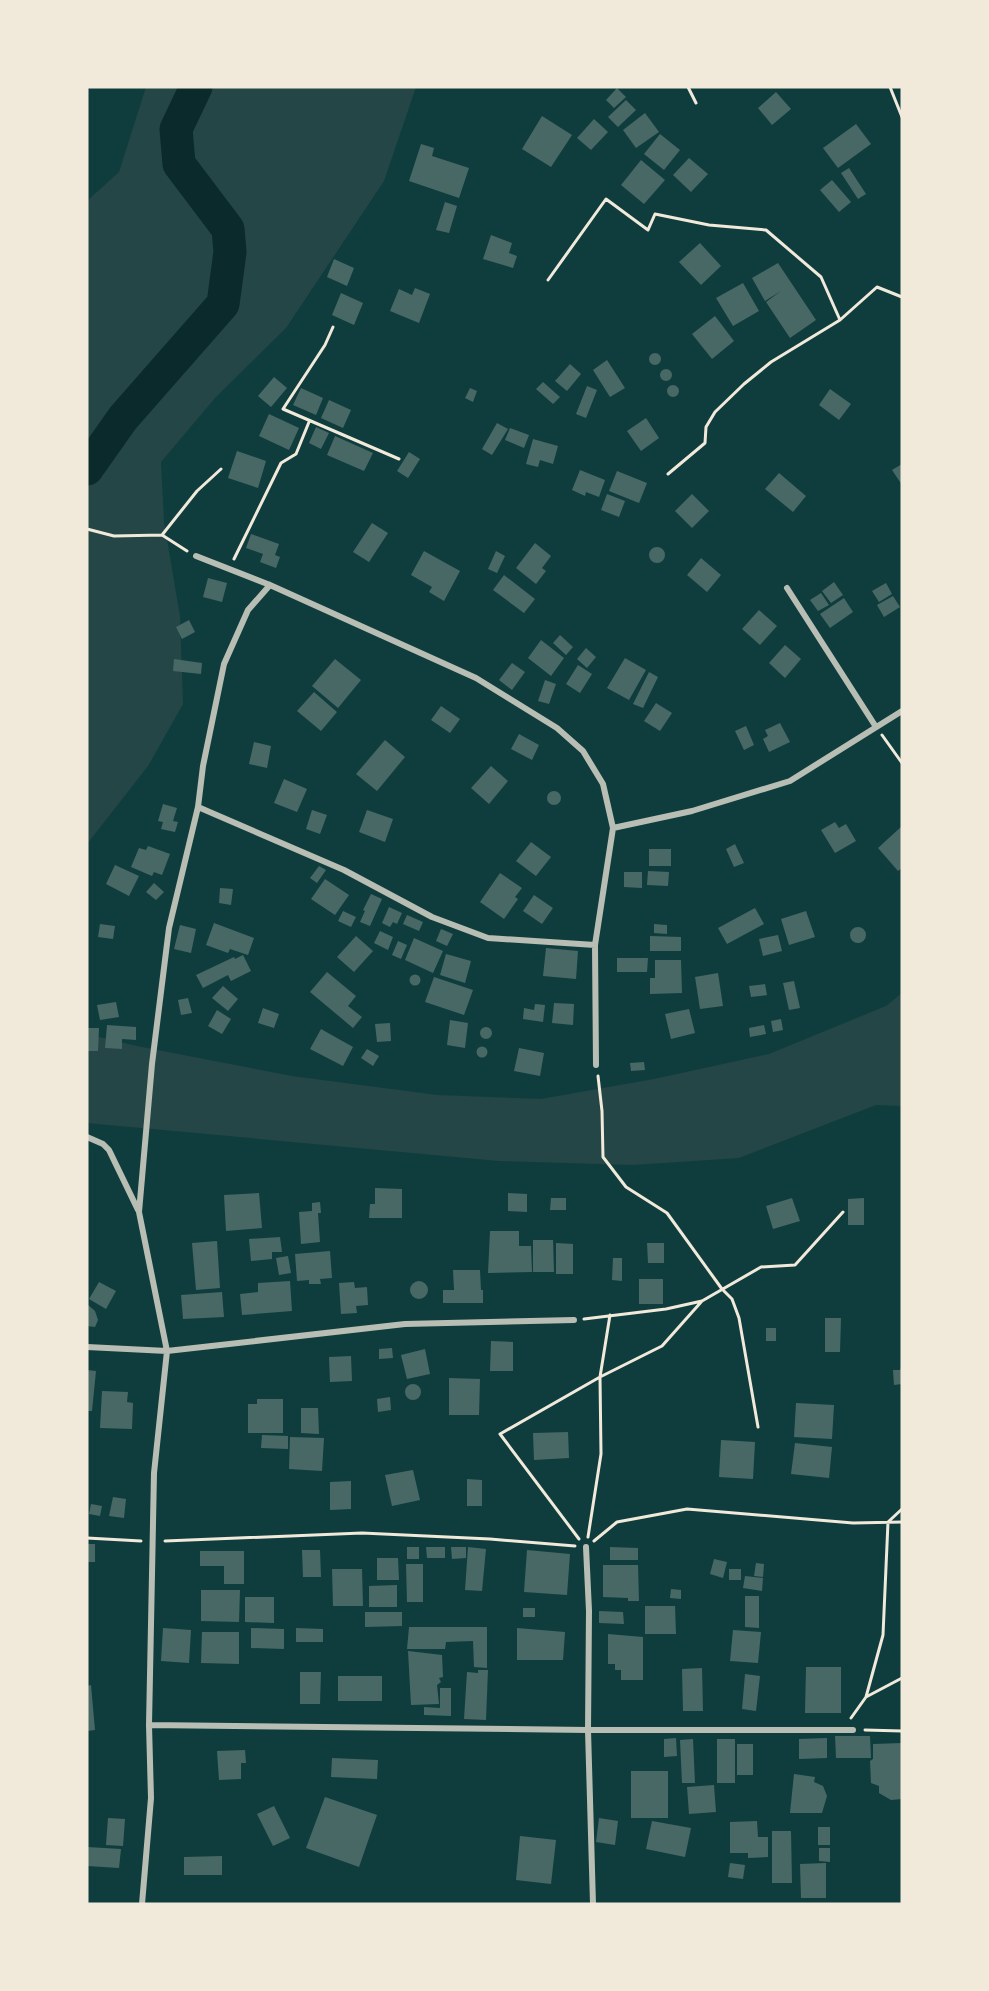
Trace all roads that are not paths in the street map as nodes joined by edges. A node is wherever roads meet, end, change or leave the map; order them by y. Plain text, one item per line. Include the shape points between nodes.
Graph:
1 (196, 556) road end
2 (270, 585) junction
3 (787, 588) dead end
4 (902, 711) edge
5 (876, 727) junction
6 (198, 807) junction
7 (613, 828) junction
8 (595, 945) junction
9 (596, 1065) road end
10 (87, 1137) edge
11 (139, 1212) junction
12 (573, 1320) road end
13 (87, 1347) edge
14 (167, 1351) junction
15 (586, 1547) road end
16 (149, 1725) junction
17 (588, 1730) junction
18 (853, 1730) road end
19 (142, 1904) edge
20 (593, 1904) edge

1 - 2 street
2 - 6 street via 248,610 224,664
2 - 7 street via 476,678 557,728 583,751 603,784
3 - 5 street
4 - 5 street
5 - 7 street via 789,781 692,811
6 - 8 street via 344,870 432,917 488,938
6 - 11 street via 169,928
7 - 8 street
8 - 9 street
10 - 11 street via 109,1150
11 - 14 street
12 - 14 street via 405,1324
13 - 14 street
14 - 16 street via 154,1473
15 - 17 street
16 - 17 street
16 - 19 street via 151,1798
17 - 18 street
17 - 20 street

